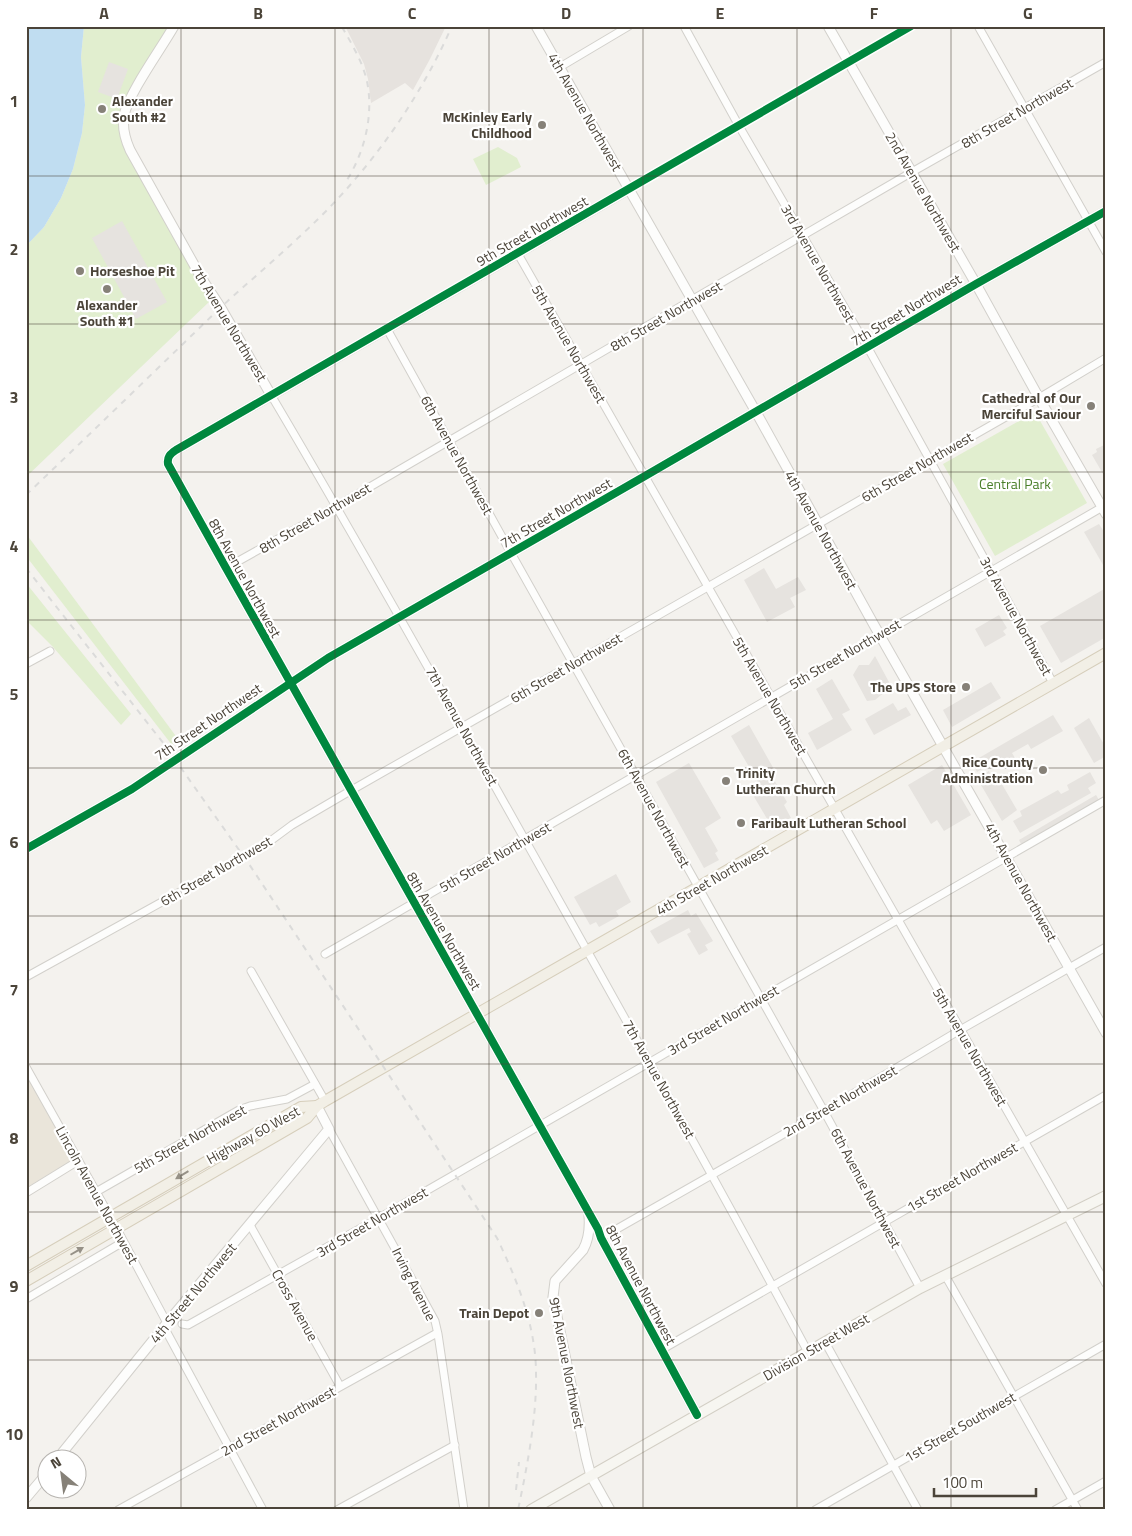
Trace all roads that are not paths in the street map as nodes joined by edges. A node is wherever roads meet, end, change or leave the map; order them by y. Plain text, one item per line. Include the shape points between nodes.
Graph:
1 (174, 26) edge
2 (536, 26) edge
3 (629, 26) edge
4 (684, 26) edge
5 (828, 26) edge
6 (911, 26) edge
7 (978, 26) edge
8 (849, 62) junction
9 (1106, 62) edge
10 (560, 67) junction
11 (1025, 109) junction
12 (739, 126) junction
13 (912, 172) junction
14 (629, 189) junction
15 (1106, 211) edge
16 (1088, 221) junction
17 (802, 236) junction
18 (1106, 252) edge
19 (518, 254) junction
20 (976, 284) junction
21 (692, 301) junction
22 (388, 329) junction
23 (868, 348) junction
24 (1106, 358) edge
25 (581, 365) junction
26 (272, 395) junction
27 (1039, 398) junction
28 (756, 412) junction
29 (449, 441) junction
30 (167, 460) joint
31 (929, 460) junction
32 (645, 476) junction
33 (337, 506) junction
34 (1104, 509) edge
35 (818, 524) junction
36 (511, 554) junction
37 (226, 568) junction
38 (991, 571) junction
39 (707, 587) junction
40 (400, 616) junction
41 (879, 634) junction
42 (50, 651) dead end
43 (1106, 653) edge
44 (26, 664) edge
45 (573, 664) junction
46 (289, 682) junction
47 (1053, 683) junction
48 (771, 698) junction
49 (463, 727) junction
50 (944, 746) junction
51 (635, 775) junction
52 (350, 791) junction
53 (1106, 800) edge
54 (834, 810) junction
55 (525, 839) junction
56 (26, 849) edge
57 (1007, 857) junction
58 (698, 888) junction
59 (414, 903) junction
60 (898, 920) junction
61 (1106, 947) edge
62 (587, 951) junction
63 (325, 954) dead end
64 (1069, 969) junction
65 (251, 971) dead end
66 (26, 978) edge
67 (761, 998) junction
68 (477, 1014) junction
69 (960, 1030) junction
70 (1106, 1033) edge
71 (650, 1062) junction
72 (26, 1067) edge
73 (315, 1084) junction
74 (1106, 1095) edge
75 (321, 1103) junction
76 (824, 1111) junction
77 (540, 1125) junction
78 (330, 1129) junction
79 (1025, 1142) junction
80 (78, 1161) junction
81 (713, 1175) junction
82 (96, 1192) junction
83 (26, 1193) edge
84 (1106, 1196) edge
85 (588, 1213) junction
86 (1066, 1216) junction
87 (110, 1218) junction
88 (379, 1218) junction
89 (883, 1222) junction
90 (250, 1225) junction
91 (117, 1229) junction
92 (601, 1238) junction
93 (123, 1242) junction
94 (576, 1258) junction
95 (26, 1266) edge
96 (278, 1275) junction
97 (945, 1275) junction
98 (26, 1280) edge
99 (1106, 1284) edge
100 (772, 1287) junction
101 (920, 1288) junction
102 (26, 1298) edge
103 (182, 1324) dead end
104 (166, 1325) junction
105 (437, 1332) junction
106 (826, 1342) junction
107 (1106, 1344) edge
108 (661, 1350) junction
109 (808, 1352) junction
110 (340, 1386) junction
111 (1013, 1398) junction
112 (698, 1415) junction
113 (455, 1445) junction
114 (66, 1448) edge
115 (229, 1448) junction
116 (892, 1466) junction
117 (591, 1476) junction
118 (1106, 1481) edge
119 (38, 1484) edge
120 (26, 1498) edge
121 (1072, 1500) junction
122 (118, 1510) edge
123 (264, 1510) edge
124 (337, 1510) edge
125 (464, 1510) edge
126 (531, 1510) edge
127 (610, 1510) edge
128 (815, 1510) edge
129 (918, 1510) edge
130 (1055, 1510) edge
131 (1078, 1510) edge

1 - 26 street, 7th Avenue Northwest via 130,102 124,123 125,136 202,278
2 - 10 street, 4th Avenue Northwest
3 - 10 street
4 - 12 street, 3rd Avenue Northwest
5 - 8 street, 2nd Avenue Northwest
6 - 8 street, 9th Street Northwest
7 - 11 street
8 - 12 street, 9th Street Northwest
8 - 13 street, 2nd Avenue Northwest
9 - 11 street, 8th Street Northwest
10 - 14 street, 4th Avenue Northwest
11 - 13 street, 8th Street Northwest
11 - 16 street
12 - 14 street, 9th Street Northwest
12 - 17 street, 3rd Avenue Northwest
13 - 17 street, 8th Street Northwest
13 - 20 street, 2nd Avenue Northwest
14 - 19 street, 9th Street Northwest
14 - 21 street, 4th Avenue Northwest
15 - 16 street, 7th Street Northwest
16 - 18 street
16 - 20 street, 7th Street Northwest
17 - 21 street, 8th Street Northwest
17 - 23 street, 3rd Avenue Northwest
19 - 22 street, 9th Street Northwest
19 - 25 street, 5th Avenue Northwest
20 - 23 street, 7th Street Northwest
20 - 27 street, 2nd Avenue Northwest
21 - 25 street, 8th Street Northwest
21 - 28 street, 4th Avenue Northwest
22 - 26 street, 9th Street Northwest
22 - 29 street, 6th Avenue Northwest
23 - 28 street, 7th Street Northwest
23 - 31 street, 3rd Avenue Northwest
24 - 27 street, 6th Street Northwest
25 - 29 street, 8th Street Northwest
25 - 32 street, 5th Avenue Northwest
26 - 30 street, 9th Street Northwest via 170,453
26 - 33 street, 7th Avenue Northwest
27 - 31 street, 6th Street Northwest
27 - 34 street, 2nd Avenue Northwest
28 - 32 street, 7th Street Northwest
28 - 35 street, 4th Avenue Northwest
29 - 33 street, 8th Street Northwest
29 - 36 street, 6th Avenue Northwest
30 - 37 street, 8th Avenue Northwest
31 - 35 street, 6th Street Northwest
31 - 38 street, 3rd Avenue Northwest
32 - 36 street, 7th Street Northwest
32 - 39 street, 5th Avenue Northwest
33 - 37 street, 8th Street Northwest
33 - 40 street, 7th Avenue Northwest
34 - 38 street, 5th Street Northwest
35 - 39 street, 6th Street Northwest
35 - 41 street, 4th Avenue Northwest
36 - 40 street, 7th Street Northwest
36 - 45 street, 6th Avenue Northwest
37 - 46 street, 8th Avenue Northwest
38 - 41 street, 5th Street Northwest
38 - 47 street, 3rd Avenue Northwest
39 - 45 street, 6th Street Northwest
39 - 48 street, 5th Avenue Northwest
40 - 46 street, 7th Street Northwest
40 - 49 street, 7th Avenue Northwest
41 - 48 street, 5th Street Northwest
41 - 50 street, 4th Avenue Northwest
42 - 44 street
43 - 47 main road, 4th Street Northwest
45 - 49 street, 6th Street Northwest
45 - 51 street, 6th Avenue Northwest
46 - 52 street, 8th Avenue Northwest
46 - 56 street, 7th Street Northwest via 132,789
47 - 50 main road, 4th Street Northwest
48 - 51 street, 5th Street Northwest
48 - 54 street, 5th Avenue Northwest
49 - 52 street, 6th Street Northwest
49 - 55 street, 7th Avenue Northwest
50 - 54 main road, 4th Street Northwest
50 - 57 street, 4th Avenue Northwest
51 - 55 street, 5th Street Northwest
51 - 58 street, 6th Avenue Northwest
52 - 59 street, 8th Avenue Northwest
52 - 66 street, 6th Street Northwest via 265,845
53 - 57 street, 3rd Street Northwest
54 - 58 main road, 4th Street Northwest
54 - 60 street, 5th Avenue Northwest
55 - 59 street, 5th Street Northwest
55 - 62 street, 7th Avenue Northwest
57 - 60 street, 3rd Street Northwest
57 - 64 street, 4th Avenue Northwest
58 - 62 main road, 4th Street Northwest
58 - 67 street, 6th Avenue Northwest
59 - 63 street, 5th Street Northwest
59 - 68 street, 8th Avenue Northwest
60 - 67 street, 3rd Street Northwest
60 - 69 street, 5th Avenue Northwest
61 - 64 street, 2nd Street Northwest
62 - 68 main road, 4th Street Northwest
62 - 71 street, 7th Avenue Northwest
64 - 69 street, 2nd Street Northwest
64 - 70 street, 4th Avenue Northwest
65 - 73 street, Irving Avenue
67 - 71 street, 3rd Street Northwest
67 - 76 street, 6th Avenue Northwest
68 - 75 main road, 4th Street Northwest
68 - 77 street, 8th Avenue Northwest
69 - 76 street, 2nd Street Northwest
69 - 79 street, 5th Avenue Northwest
71 - 77 street, 3rd Street Northwest
71 - 81 street, 7th Avenue Northwest
72 - 80 street, Lincoln Avenue Northwest
73 - 75 street, Irving Avenue
73 - 82 street, 5th Street Northwest via 287,1099 239,1110
74 - 79 street, 1st Street Northwest
75 - 78 street, Irving Avenue
75 -> 87 main road, Highway 60 West via 301,1107
75 - 91 main road, Highway 60 West via 307,1118
76 - 81 street, 2nd Street Northwest
76 - 89 street, 6th Avenue Northwest
77 - 85 street, 8th Avenue Northwest
77 - 88 street, 3rd Street Northwest
78 - 88 street, Irving Avenue
78 - 90 street, 4th Street Northwest
79 - 86 street, 5th Avenue Northwest
79 - 89 street, 1st Street Northwest
80 - 82 street, Lincoln Avenue Northwest
80 - 83 street
81 - 92 street, 2nd Street Northwest
81 - 100 street, 7th Avenue Northwest
82 - 87 street, Lincoln Avenue Northwest
84 - 86 main road, Division Street West
85 - 92 street, 8th Avenue Northwest
85 - 94 street via 588,1239
86 - 97 main road, Division Street West
86 - 99 street, 5th Avenue Northwest
87 - 91 street, Lincoln Avenue Northwest
87 - 95 main road, Highway 60 West
88 - 96 street, 3rd Street Northwest
88 - 105 street, Irving Avenue via 430,1310
89 - 100 street, 1st Street Northwest
89 - 101 street, 6th Avenue Northwest
90 - 96 street, Cross Avenue
90 - 104 street, 4th Street Northwest
91 - 93 street, Lincoln Avenue Northwest
98 -> 91 main road, Highway 60 West
92 - 94 street, 2nd Street Northwest
92 - 108 street, 8th Avenue Northwest
93 - 102 street
93 - 104 street, Lincoln Avenue Northwest
94 - 117 street, 9th Avenue Northwest via 555,1282 553,1297
96 - 103 street, 3rd Street Northwest via 188,1324
96 - 110 street, Cross Avenue
97 - 101 main road, Division Street West
97 - 111 street
100 - 108 street, 1st Street Northwest
100 - 109 street, 7th Avenue Northwest
101 - 106 main road, Division Street West
104 - 114 street, 4th Street Northwest
104 - 115 street, Lincoln Avenue Northwest
105 - 110 street, 2nd Street Northwest
105 - 113 street, Irving Avenue
106 - 109 main road, Division Street West
106 - 116 street
107 - 111 street, 1st Street Southwest
108 - 112 street, 8th Avenue Northwest
109 - 112 main road, Division Street West
110 - 115 street, 2nd Street Northwest
111 - 116 street, 1st Street Southwest
111 - 121 street
112 - 117 main road, Division Street West
113 - 124 street
113 - 125 street, Irving Avenue
115 - 122 street, 2nd Street Northwest
115 - 123 street, Lincoln Avenue Northwest
116 - 128 street, 1st Street Southwest
116 - 129 street
117 - 126 main road, Division Street West
117 - 127 street, 9th Avenue Northwest
118 - 121 street
119 - 120 street
121 - 130 street
121 - 131 street

